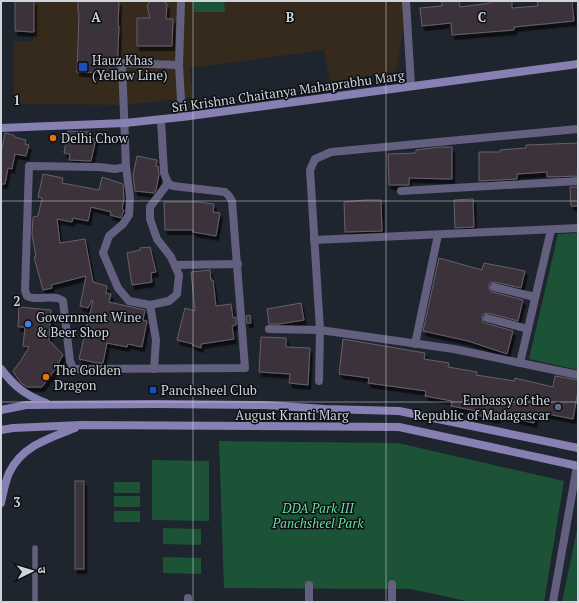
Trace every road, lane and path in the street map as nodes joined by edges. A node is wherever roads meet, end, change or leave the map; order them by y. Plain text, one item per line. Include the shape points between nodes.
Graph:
1 (181, 1) edge
2 (406, 1) edge
3 (578, 64) edge
4 (180, 65) junction
5 (411, 86) junction
6 (182, 117) junction
7 (160, 120) junction
8 (125, 123) junction
9 (1, 128) edge
10 (578, 129) edge
11 (126, 167) junction
12 (578, 181) edge
13 (168, 184) junction
14 (401, 192) dead end
15 (578, 228) edge
16 (551, 230) junction
17 (438, 235) junction
18 (314, 240) junction
19 (238, 264) junction
20 (175, 265) junction
21 (494, 287) dead end
22 (536, 297) junction
23 (150, 305) junction
24 (487, 318) dead end
25 (269, 329) dead end
26 (528, 329) junction
27 (320, 330) junction
28 (415, 344) junction
29 (520, 363) junction
30 (1, 369) edge
31 (154, 369) junction
32 (578, 375) edge
33 (319, 381) dead end
34 (49, 405) junction
35 (1, 410) edge
36 (81, 425) junction
37 (1, 430) edge
38 (578, 448) edge
39 (578, 466) edge
40 (1, 503) edge
41 (34, 548) dead end
42 (392, 584) dead end
43 (309, 585) dead end
44 (35, 602) edge
45 (309, 602) edge
46 (392, 602) edge
47 (553, 602) edge

1 - 4 street
2 - 5 street
3 - 5 main road, Sri Krishna Chaitanya Mahaprabhu Marg
4 - 6 street
4 - 8 street via 122,63
5 - 6 main road, Sri Krishna Chaitanya Mahaprabhu Marg
6 - 7 main road, Sri Krishna Chaitanya Mahaprabhu Marg
7 - 8 main road, Sri Krishna Chaitanya Mahaprabhu Marg
7 - 13 street via 164,173
8 - 9 main road, Sri Krishna Chaitanya Mahaprabhu Marg
8 - 11 street
10 - 18 street via 331,152 320,156 310,170
11 - 23 street via 130,197 129,215 109,236 103,253 118,288 129,301
11 - 31 street via 115,170 99,167 29,166 25,290 29,298 59,298 63,301 73,368
12 - 14 street
13 - 19 street via 225,192 229,196 234,207
13 - 20 street via 150,207 150,219 157,239
15 - 16 street
16 - 17 street
16 - 22 street
17 - 18 street
17 - 28 street
18 - 27 street
19 - 20 street
19 - 31 street via 245,368
20 - 23 street via 180,275 177,294 169,301
21 - 22 street
22 - 26 street
23 - 31 street via 156,340
24 - 26 street
25 - 27 street
26 - 29 street
27 - 28 street
27 - 33 street
28 - 29 street
29 - 32 street
30 - 34 main road via 16,387
34 - 35 main road, August Kranti Marg via 26,405
34 - 38 main road, August Kranti Marg via 266,405 399,410
36 - 37 main road, August Kranti Marg
36 - 39 main road, August Kranti Marg via 399,427
36 - 40 main road via 41,441 26,451 13,465
39 - 47 street
41 - 44 lane
42 - 46 street
43 - 45 street

